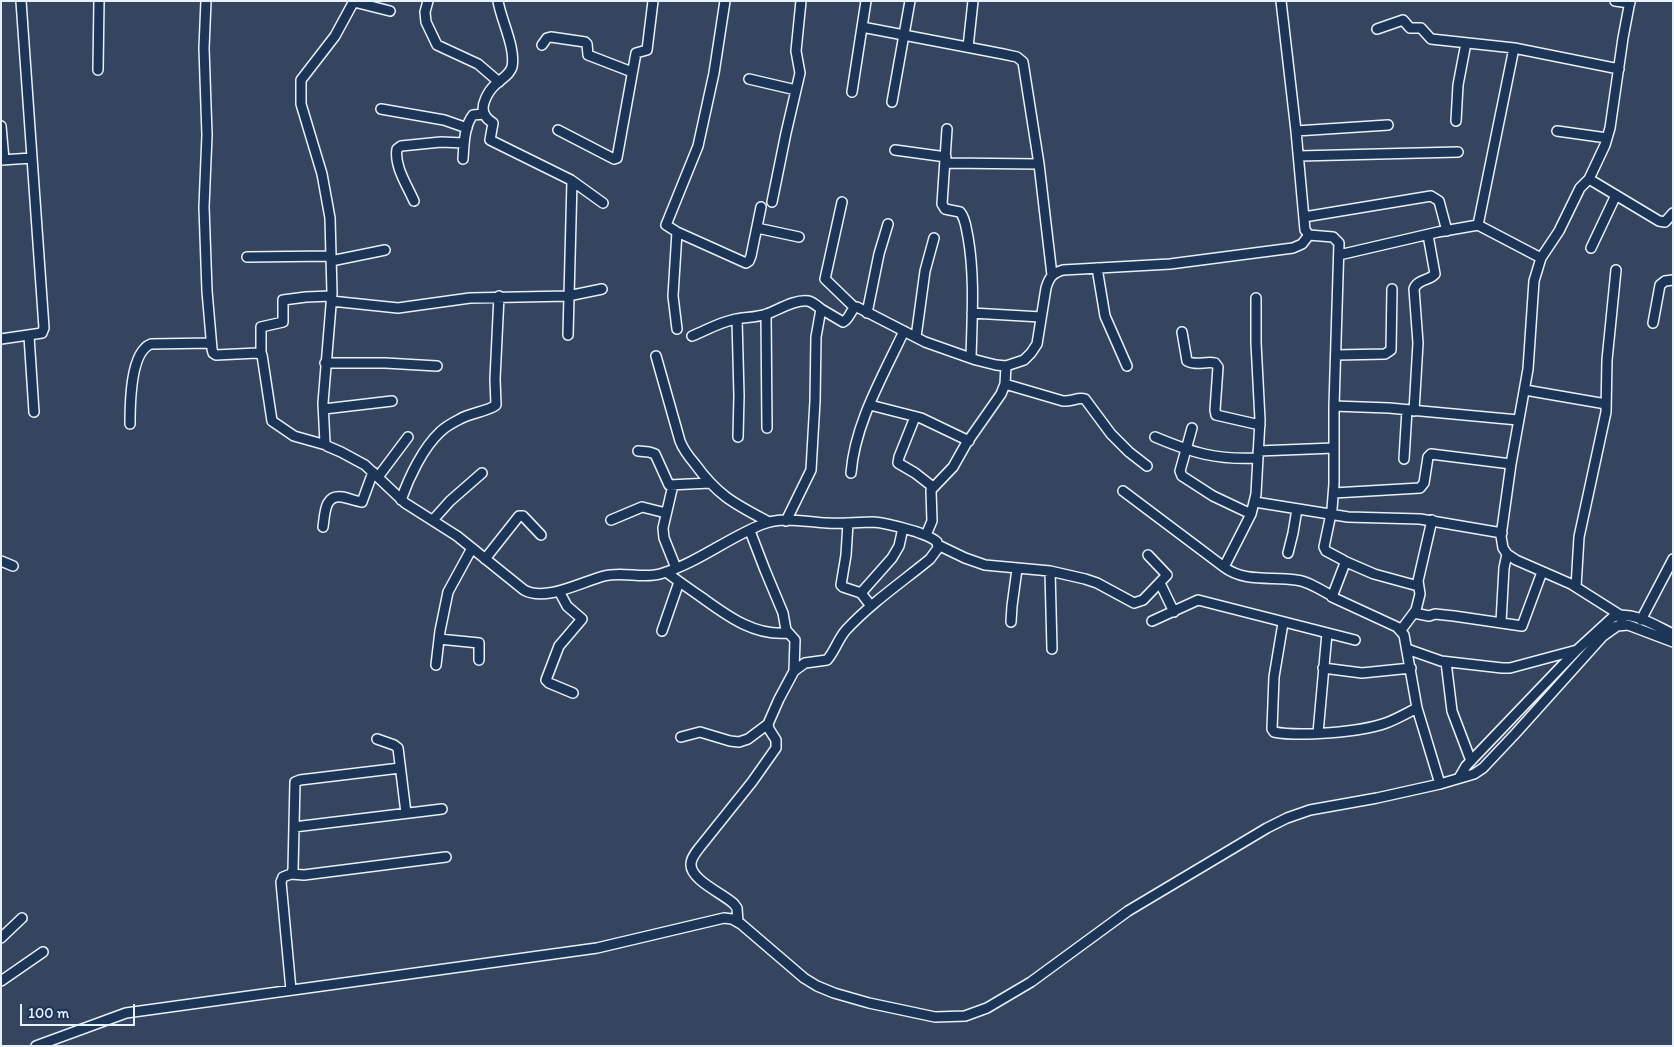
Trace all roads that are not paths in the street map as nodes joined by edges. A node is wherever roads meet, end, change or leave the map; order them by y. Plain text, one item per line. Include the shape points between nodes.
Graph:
1 (21, 1) edge
2 (99, 1) edge
3 (206, 1) edge
4 (428, 1) edge
5 (498, 1) edge
6 (653, 1) edge
7 (725, 1) edge
8 (801, 1) edge
9 (866, 1) edge
10 (910, 1) edge
11 (973, 1) edge
12 (1281, 1) edge
13 (1614, 1) edge
14 (354, 2) edge
15 (1630, 2) edge
16 (390, 11) dead end
17 (862, 27) junction
18 (1377, 28) dead end
19 (904, 35) junction
20 (1466, 43) junction
21 (542, 45) dead end
22 (968, 47) junction
23 (1514, 48) junction
24 (98, 70) dead end
25 (1619, 70) junction
26 (632, 72) junction
27 (749, 79) dead end
28 (499, 82) junction
29 (796, 90) junction
30 (852, 92) dead end
31 (892, 102) dead end
32 (382, 110) dead end
33 (484, 114) junction
34 (1456, 121) dead end
35 (1388, 125) dead end
36 (1, 126) edge
37 (467, 128) junction
38 (947, 129) dead end
39 (558, 130) dead end
40 (1296, 131) junction
41 (1557, 131) dead end
42 (1607, 138) junction
43 (464, 143) junction
44 (895, 150) dead end
45 (1458, 152) dead end
46 (1298, 156) junction
47 (32, 158) junction
48 (463, 159) dead end
49 (3, 160) edge
50 (945, 160) junction
51 (1038, 164) junction
52 (1589, 179) junction
53 (572, 180) junction
54 (1616, 195) junction
55 (414, 200) dead end
56 (772, 202) dead end
57 (842, 202) dead end
58 (603, 203) dead end
59 (761, 207) dead end
60 (1673, 212) edge
61 (1304, 217) junction
62 (888, 224) dead end
63 (1478, 225) junction
64 (757, 228) junction
65 (1447, 230) junction
66 (677, 232) junction
67 (1309, 235) junction
68 (1428, 235) junction
69 (799, 237) dead end
70 (934, 238) dead end
71 (1591, 248) dead end
72 (385, 250) dead end
73 (1339, 255) junction
74 (247, 257) dead end
75 (331, 258) junction
76 (1541, 258) junction
77 (1097, 268) junction
78 (1616, 270) dead end
79 (1052, 275) junction
80 (1673, 280) edge
81 (1392, 289) dead end
82 (602, 290) dead end
83 (499, 296) junction
84 (568, 296) junction
85 (1256, 298) dead end
86 (331, 299) junction
87 (855, 308) junction
88 (821, 309) junction
89 (868, 313) junction
90 (972, 313) junction
91 (766, 314) junction
92 (1041, 317) junction
93 (737, 319) junction
94 (1653, 324) dead end
95 (676, 329) dead end
96 (904, 331) junction
97 (1182, 332) dead end
98 (568, 335) dead end
99 (29, 336) junction
100 (692, 336) dead end
101 (916, 337) junction
102 (1, 340) edge
103 (211, 343) junction
104 (261, 353) junction
105 (1336, 355) junction
106 (656, 356) dead end
107 (971, 358) junction
108 (326, 363) junction
109 (437, 366) dead end
110 (1006, 366) junction
111 (1127, 366) dead end
112 (1005, 384) junction
113 (1525, 390) junction
114 (392, 400) dead end
115 (1606, 404) junction
116 (870, 405) junction
117 (1334, 406) junction
118 (324, 409) junction
119 (1410, 410) junction
120 (34, 412) dead end
121 (915, 417) junction
122 (1518, 420) junction
123 (130, 424) dead end
124 (1260, 425) junction
125 (767, 428) dead end
126 (1192, 428) dead end
127 (738, 437) dead end
128 (1154, 437) dead end
129 (408, 438) dead end
130 (968, 440) junction
131 (326, 445) junction
132 (1334, 448) junction
133 (1186, 450) junction
134 (638, 452) dead end
135 (1258, 454) junction
136 (1404, 459) dead end
137 (1511, 464) junction
138 (1147, 466) dead end
139 (482, 473) dead end
140 (851, 473) dead end
141 (375, 474) junction
142 (710, 483) junction
143 (672, 485) junction
144 (933, 487) junction
145 (1123, 491) dead end
146 (1334, 493) junction
147 (401, 500) junction
148 (1254, 502) junction
149 (1297, 509) junction
150 (666, 513) junction
151 (1251, 514) junction
152 (1331, 515) junction
153 (433, 520) junction
154 (611, 520) dead end
155 (1432, 520) junction
156 (786, 521) junction
157 (769, 522) junction
158 (848, 523) junction
159 (323, 527) dead end
160 (903, 528) junction
161 (750, 531) junction
162 (1502, 533) junction
163 (541, 535) dead end
164 (926, 535) junction
165 (938, 545) junction
166 (472, 548) junction
167 (1288, 553) dead end
168 (1148, 554) dead end
169 (1507, 554) junction
170 (485, 559) junction
171 (1673, 559) edge
172 (1, 561) edge
173 (1344, 561) junction
174 (13, 566) dead end
175 (1224, 567) junction
176 (676, 568) junction
177 (1017, 569) junction
178 (1050, 571) junction
179 (666, 572) junction
180 (1542, 572) junction
181 (679, 582) junction
182 (1160, 583) junction
183 (1418, 586) junction
184 (1576, 587) junction
185 (559, 591) junction
186 (861, 593) junction
187 (1332, 596) junction
188 (871, 606) junction
189 (1174, 612) junction
190 (1414, 613) junction
191 (1620, 615) junction
192 (1641, 620) junction
193 (1152, 621) dead end
194 (1011, 622) dead end
195 (1501, 622) junction
196 (1283, 623) junction
197 (1623, 625) junction
198 (1401, 630) junction
199 (662, 632) dead end
200 (788, 632) junction
201 (1328, 633) junction
202 (1673, 634) edge
203 (439, 639) junction
204 (1355, 640) dead end
205 (1673, 642) edge
206 (1052, 648) dead end
207 (1407, 649) junction
208 (1577, 650) junction
209 (479, 660) dead end
210 (1446, 662) junction
211 (436, 665) dead end
212 (1323, 668) junction
213 (1411, 668) junction
214 (794, 671) junction
215 (573, 693) dead end
216 (1417, 708) junction
217 (768, 724) junction
218 (1318, 733) junction
219 (680, 737) dead end
220 (377, 739) dead end
221 (1471, 761) junction
222 (400, 768) junction
223 (1459, 778) junction
224 (1440, 784) junction
225 (442, 809) dead end
226 (406, 813) junction
227 (294, 827) junction
228 (446, 856) dead end
229 (291, 874) junction
230 (22, 918) dead end
231 (738, 922) junction
232 (1, 938) edge
233 (43, 952) dead end
234 (1, 982) edge
235 (291, 990) junction
236 (36, 1046) edge

1 - 47 street
2 - 24 street
3 - 103 street via 204,216
4 - 28 street via 426,22 437,45 478,64
5 - 28 street via 512,60 508,74
6 - 26 street via 647,50 636,52
7 - 66 street via 698,146 666,222
8 - 29 street via 796,51 800,73
9 - 17 street
10 - 19 street
11 - 22 street
12 - 40 street
13 - 15 street
14 - 16 street
14 - 75 street via 335,36 301,80 302,104 322,174 330,218
15 - 25 street
17 - 19 street
17 - 30 street
18 - 20 street via 1402,20 1410,28 1421,28 1431,39
19 - 22 street
19 - 31 street
20 - 23 street
20 - 34 street via 1458,85
21 - 26 street via 551,37 585,42 588,55
22 - 51 street via 1017,57 1024,62
23 - 25 street
23 - 63 street
25 - 42 street
26 - 39 street via 616,159
27 - 29 street
28 - 33 street via 487,97
29 - 56 street
32 - 37 street via 444,120
33 - 37 street via 473,115
33 - 53 street via 493,123 491,141
35 - 40 street
36 - 49 street
37 - 43 street
38 - 50 street
40 - 46 street
41 - 42 street
42 - 52 street
43 - 48 street
43 - 55 street via 429,143 397,149 400,168
44 - 50 street
45 - 46 street
46 - 61 street
47 - 49 street
47 - 99 street via 44,328 42,333
50 - 51 street
50 - 90 street via 942,204 945,209 960,212 964,218 972,266
51 - 79 street
52 - 54 street
52 - 76 street via 1580,188 1560,230
53 - 58 street
53 - 84 street
54 - 60 street via 1662,223
54 - 71 street
57 - 87 street via 825,279
59 - 64 street
61 - 65 street via 1431,196 1439,200
61 - 67 street via 1305,230
62 - 89 street
63 - 65 street
63 - 76 street
64 - 66 street via 751,256 746,263
64 - 69 street
65 - 68 street
66 - 95 street via 673,296
67 - 73 street via 1333,237 1338,243
67 - 77 street via 1302,244 1293,248 1170,264
68 - 73 street
68 - 119 street via 1435,274 1416,284 1414,289 1418,344
70 - 101 street via 925,271
72 - 75 street
73 - 105 street
74 - 75 street
75 - 86 street
76 - 113 street via 1534,281
77 - 79 street via 1063,270
77 - 111 street via 1105,316
78 - 115 street
79 - 92 street via 1048,280
80 - 94 street via 1665,280 1660,285
81 - 105 street via 1392,350 1385,354
82 - 84 street
83 - 84 street
83 - 86 street via 398,308
83 - 147 street via 494,379 496,405 460,418 440,432 413,471
84 - 98 street
85 - 124 street
86 - 104 street via 306,297 283,300 282,322 260,329
86 - 108 street
87 - 88 street via 843,322
87 - 89 street
88 - 91 street via 804,301
88 - 156 street via 816,337 810,474
89 - 96 street
90 - 92 street
90 - 107 street
91 - 93 street
91 - 125 street
92 - 110 street via 1035,348 1024,360
93 - 100 street
93 - 127 street
96 - 101 street
96 - 116 street
97 - 124 street via 1187,360 1192,364 1211,362 1217,365 1216,415
99 - 102 street
99 - 120 street
101 - 107 street
103 - 104 street via 216,355
103 - 123 street via 145,346 131,385
104 - 131 street via 272,421 294,436
105 - 117 street
106 - 142 street via 682,444
107 - 110 street
108 - 109 street
108 - 118 street
110 - 112 street
112 - 130 street
112 - 138 street via 1068,402 1085,399 1112,434
113 - 115 street
113 - 122 street
114 - 118 street
115 - 184 street via 1579,537
116 - 121 street
116 - 140 street via 855,448
117 - 119 street
117 - 132 street
118 - 131 street
119 - 122 street
119 - 136 street
121 - 130 street
121 - 144 street via 898,463
122 - 137 street
124 - 135 street
126 - 133 street
128 - 133 street
129 - 141 street
130 - 144 street via 953,467
131 - 141 street via 353,458
132 - 135 street
132 - 146 street
133 - 135 street via 1235,459
133 - 151 street via 1180,471 1182,476 1213,496
134 - 143 street via 655,454 668,483
135 - 148 street
137 - 146 street via 1431,454 1420,488
137 - 162 street
139 - 153 street via 450,500
141 - 147 street
141 - 159 street via 362,502 339,496 328,502
142 - 143 street
142 - 157 street via 735,504
143 - 150 street
144 - 164 street via 932,521
145 - 175 street
146 - 152 street
147 - 153 street
148 - 149 street
148 - 151 street
149 - 152 street
149 - 167 street
150 - 154 street via 642,507
150 - 176 street via 663,531
151 - 175 street
152 - 155 street
152 - 173 street via 1325,550
153 - 166 street
155 - 162 street
155 - 183 street
156 - 157 street
156 - 158 street
157 - 161 street
158 - 160 street via 880,523
158 - 186 street via 841,584
160 - 164 street
160 - 186 street via 892,558
161 - 176 street
161 - 200 street via 784,613
162 - 169 street
163 - 170 street via 523,516 519,516
164 - 165 street
165 - 177 street via 985,565
165 - 188 street via 930,559
166 - 170 street
166 - 203 street via 448,592
168 - 182 street via 1167,574
169 - 180 street
169 - 195 street
170 - 185 street via 529,593
171 - 192 street
172 - 174 street
173 - 183 street via 1374,574
173 - 187 street
175 - 187 street via 1247,577 1298,580
176 - 179 street
177 - 178 street
177 - 194 street
178 - 182 street via 1097,583 1134,603 1143,600
178 - 206 street
179 - 181 street
179 - 185 street via 653,576 609,575
180 - 184 street
180 - 195 street via 1522,625
181 - 199 street
181 - 200 street via 744,624 771,633
182 - 189 street
183 - 190 street via 1420,594
184 - 191 street
185 - 215 street via 567,606 582,619 559,646 546,680
186 - 188 street
187 - 198 street
188 - 214 street via 845,631 827,660 805,663
189 - 193 street
189 - 196 street via 1198,600
190 - 195 street
190 - 198 street
191 - 192 street
191 - 197 street
191 - 208 street via 1613,617
192 - 202 street
196 - 201 street
196 - 218 street via 1274,677 1272,729 1276,733
197 - 205 street
197 - 223 street via 1603,636 1483,768
198 - 207 street
200 - 214 street via 795,643
201 - 204 street
201 - 212 street
203 - 209 street via 479,643
203 - 211 street
207 - 210 street
207 - 213 street
208 - 210 street via 1510,668
208 - 221 street
210 - 221 street via 1452,711
212 - 213 street via 1368,673
212 - 218 street
213 - 216 street
214 - 217 street
216 - 218 street via 1369,728
216 - 224 street
217 - 219 street via 739,742 700,732
217 - 231 street via 776,740 776,748 691,861 694,873 736,906
220 - 222 street via 396,746
221 - 223 street
222 - 226 street
222 - 227 street via 297,780
223 - 224 street
224 - 231 street via 1310,810 1287,818 1128,911 1031,982 987,1008 965,1016 935,1017 870,1003 817,986
225 - 226 street
226 - 227 street
227 - 229 street via 294,870
228 - 229 street
229 - 235 street via 283,877 282,884
230 - 232 street
231 - 235 street via 718,918 597,948
233 - 234 street
235 - 236 street via 126,1013

